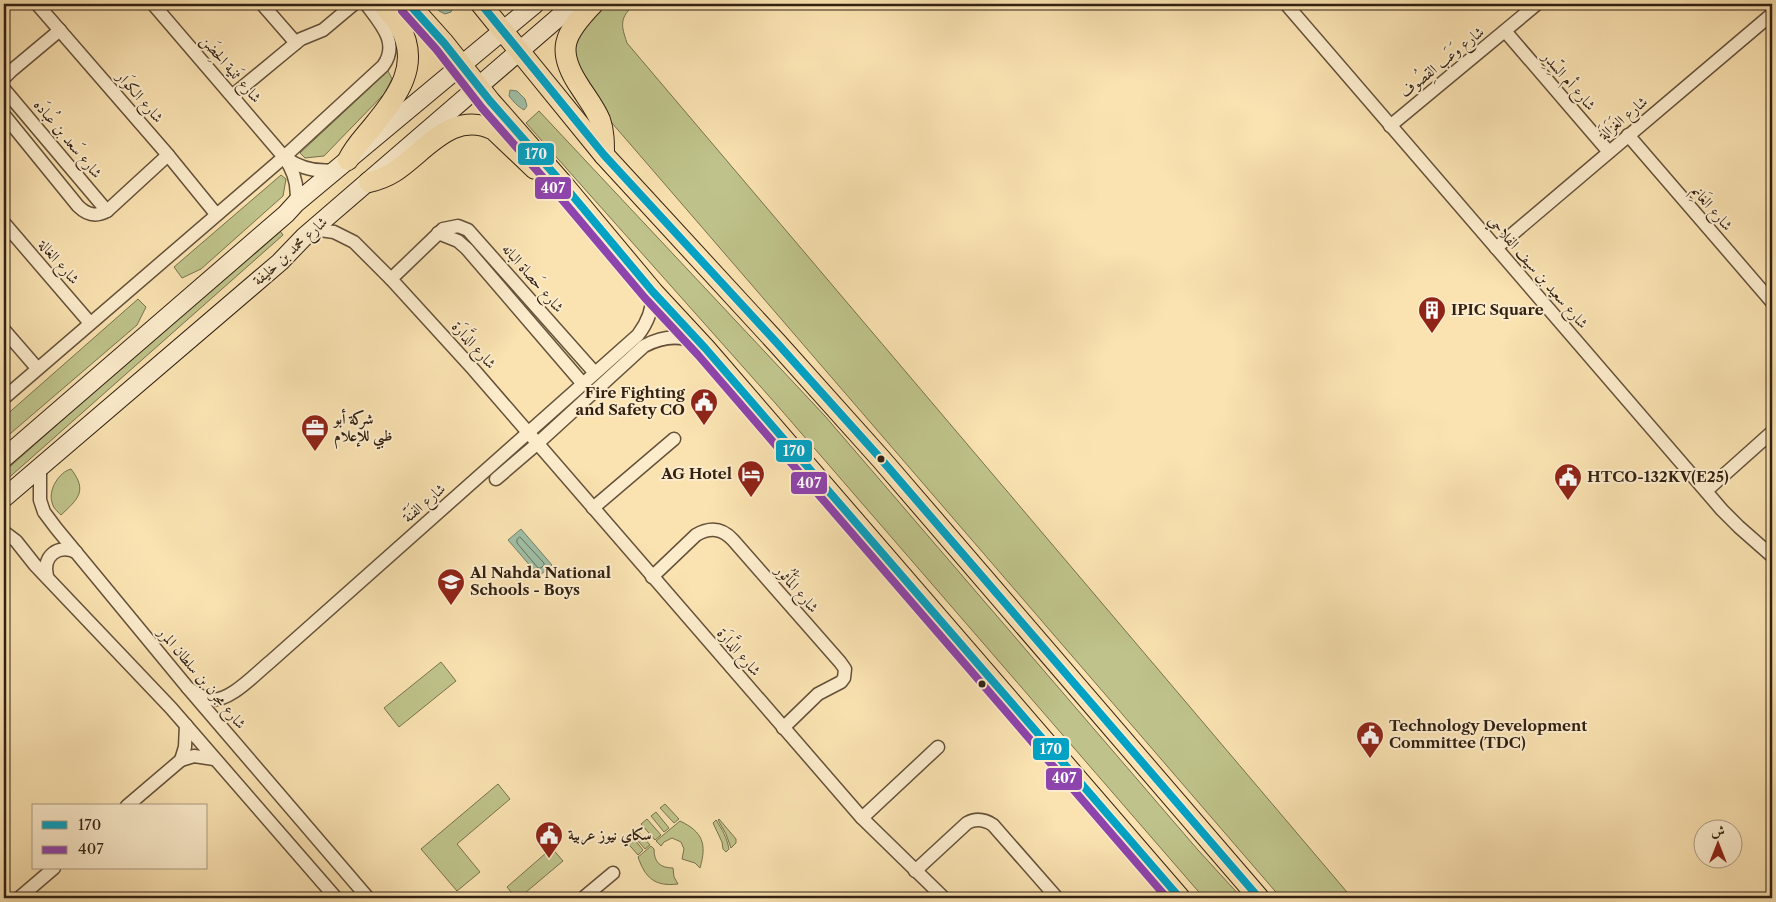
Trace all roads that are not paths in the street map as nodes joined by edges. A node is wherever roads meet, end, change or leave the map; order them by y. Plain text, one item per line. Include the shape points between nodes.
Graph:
1 (37, 4) edge
2 (153, 4) edge
3 (262, 4) edge
4 (354, 4) edge
5 (366, 4) edge
6 (383, 4) edge
7 (408, 4) edge
8 (481, 4) edge
9 (535, 4) edge
10 (574, 4) edge
11 (592, 4) edge
12 (1286, 4) edge
13 (1537, 4) edge
14 (1772, 14) edge
15 (60, 30) junction
16 (503, 30) junction
17 (1506, 31) junction
18 (296, 43) junction
19 (520, 52) junction
20 (461, 64) junction
21 (4, 78) edge
22 (479, 87) junction
23 (4, 89) edge
24 (233, 95) junction
25 (422, 97) junction
26 (4, 115) edge
27 (440, 121) junction
28 (1390, 126) junction
29 (1628, 135) junction
30 (1609, 152) junction
31 (168, 154) junction
32 (604, 154) junction
33 (284, 157) junction
34 (342, 165) junction
35 (369, 182) junction
36 (562, 183) junction
37 (296, 203) junction
38 (107, 211) junction
39 (216, 214) junction
40 (4, 223) edge
41 (313, 229) junction
42 (438, 233) junction
43 (1496, 248) junction
44 (391, 279) junction
45 (653, 292) junction
46 (1772, 302) edge
47 (90, 323) junction
48 (4, 330) edge
49 (702, 345) junction
50 (37, 368) junction
51 (594, 373) junction
52 (583, 384) junction
53 (4, 398) edge
54 (1772, 432) edge
55 (529, 433) junction
56 (674, 440) dead end
57 (538, 443) junction
58 (4, 458) edge
59 (40, 466) junction
60 (496, 479) dead end
61 (1706, 491) junction
62 (4, 498) edge
63 (593, 508) junction
64 (4, 532) edge
65 (76, 552) junction
66 (1772, 556) edge
67 (47, 576) junction
68 (652, 577) junction
69 (188, 688) junction
70 (186, 726) junction
71 (783, 728) junction
72 (938, 747) dead end
73 (214, 759) junction
74 (181, 760) junction
75 (129, 804) edge
76 (862, 818) junction
77 (52, 870) edge
78 (915, 871) junction
79 (613, 873) dead end
80 (19, 898) edge
81 (336, 898) edge
82 (368, 898) edge
83 (583, 898) edge
84 (944, 898) edge
85 (1057, 898) edge
86 (1180, 898) edge
87 (1259, 898) edge

1 - 15 street, شارع الكوَار
2 - 24 street, شارع ثَنية الحِضَن
3 - 18 street
4 - 18 street via 323,30
5 - 33 street via 388,34 390,48 387,60
6 - 34 main road via 403,33 406,71 394,100
7 - 20 main road
8 - 16 main road
9 - 16 main road, شارع محمد بن خليفة
10 - 19 main road, شارع محمد بن خليفة
11 - 32 main road via 572,27 566,58 600,121
12 - 28 street, شارع سعيد بن سيف الفلاحي
13 - 17 street, شارع وَعَب القِصُوف
14 - 29 street, شارع الغَزَالَة
15 - 21 street
15 - 31 street, شارع الكوَار
16 - 19 main road
16 - 20 main road, شارع محمد بن خليفة
17 - 28 street, شارع وَعَب القِصُوف
17 - 30 street, شارع أم السِّدِر
18 - 24 street
19 - 22 main road, شارع محمد بن خليفة
19 - 32 main road
20 - 22 main road
20 - 25 main road, شارع محمد بن خليفة
22 - 27 main road, شارع محمد بن خليفة
22 - 36 main road
23 - 38 street, شارع سَعد بن عُبادَه
24 - 33 street, شارع ثَنية الحِضَن
25 - 27 main road via 438,100 442,110
25 - 34 main road, شارع محمد بن خليفة
26 - 38 street via 81,209 93,214
27 - 35 main road, شارع محمد بن خليفة
28 - 43 street, شارع سعيد بن سيف الفلاحي
29 - 30 street, شارع الغَزَالَة
29 - 46 street, شارع الغَانِم
30 - 43 street, شارع الغَزَالَة
31 - 38 street
31 - 39 street, شارع الكوَار
32 - 87 main road via 874,452
33 - 34 street, شارع ثَنية الحِضَن via 305,168 320,170
33 - 37 street, شارع ثَنية الحِضَن via 296,178
33 - 39 street
34 - 37 main road, شارع محمد بن خليفة
35 - 36 main road via 393,173 451,128 470,124 494,130 540,173
35 - 41 main road, شارع محمد بن خليفة
36 - 45 main road
37 - 58 main road, شارع محمد بن خليفة
39 - 47 street
40 - 47 street, شارع الغالة
41 - 44 street, شارع الدَّارَة via 334,232 354,242
41 - 59 main road, شارع محمد بن خليفة via 280,262
42 - 44 street
42 - 51 street, شارع حَصاة البانه via 458,226 472,233
42 - 52 street, شارع حَصاة البانه via 458,241 467,249
43 - 61 street, شارع سعيد بن سيف الفلاحي
44 - 55 street, شارع الدَّارَة
45 - 49 main road
45 - 51 street, شارع الفَنّة via 644,328
47 - 50 street
48 - 50 street
49 - 57 street via 673,337 644,346
49 - 86 main road
50 - 53 street
51 - 52 street, شارع الفَنّة
52 - 55 street, شارع الفَنّة
54 - 61 street
55 - 57 street, شارع الدَّارَة
55 - 69 street, شارع الفَنّة via 227,697 208,699
56 - 63 street
57 - 60 street
57 - 63 street, شارع الدَّارَة
59 - 62 main road, شارع محمد بن خليفة
59 - 65 street, شارع مجرن بن سلطان المرر via 39,488 44,512
61 - 66 street, شارع سعيد بن سيف الفلاحي via 1730,519
63 - 68 street, شارع الدَّارَة
64 - 67 street
65 - 67 street via 64,549 53,553 46,564
65 - 69 street, شارع مجرن بن سلطان المرر
67 - 70 street
68 - 71 street, شارع الدَّارَة
68 - 71 street, شارع المَأْثُور via 696,535 711,529 720,530 733,540 840,662 845,669 841,682 818,694
69 - 82 street, شارع مجرن بن سلطان المرر
70 - 73 street
70 - 74 street
71 - 76 street, شارع الدَّارَة
72 - 76 street
73 - 74 street via 194,756
73 - 81 street
74 - 75 street
76 - 78 street, شارع الدَّارَة
77 - 80 street
78 - 84 street, شارع الدَّارَة
78 - 85 street via 967,823 983,820 993,825
79 - 83 street

